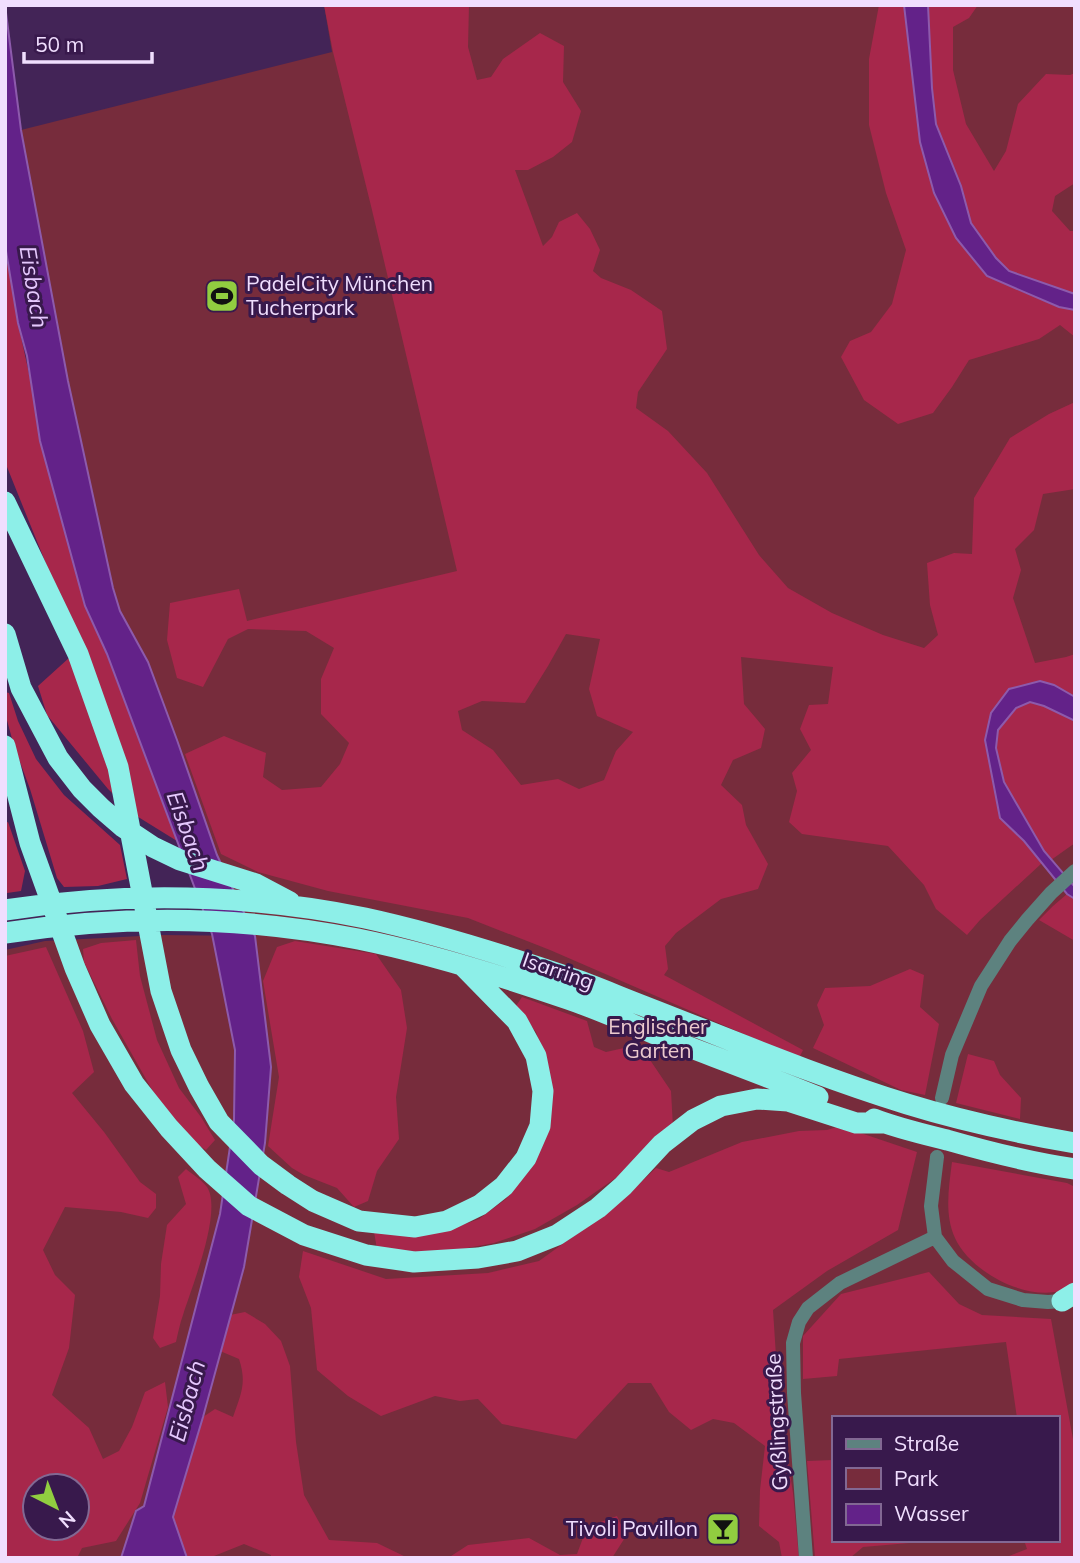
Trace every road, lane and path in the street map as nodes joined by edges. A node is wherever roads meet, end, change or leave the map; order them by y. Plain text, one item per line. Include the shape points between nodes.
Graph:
1 (5, 502) edge
2 (5, 634) edge
3 (5, 746) edge
4 (1073, 872) edge
5 (259, 893) junction
6 (5, 910) edge
7 (5, 933) edge
8 (463, 966) junction
9 (943, 1098) dead end
10 (885, 1123) junction
11 (1075, 1143) edge
12 (937, 1157) dead end
13 (1052, 1166) junction
14 (1075, 1169) edge
15 (1075, 1178) edge
16 (935, 1237) junction
17 (1068, 1297) edge
18 (806, 1558) edge

1 - 8 highway via 78,654 118,767 161,991 181,1050 219,1122 261,1165 313,1201 359,1221 415,1227 447,1221 480,1205 504,1186 526,1158 540,1126 543,1091 536,1056 517,1021
2 - 5 highway via 21,688 58,758 82,789 153,847
3 - 10 highway via 30,843 75,968 100,1025 134,1084 207,1169 249,1206 304,1235 366,1255 414,1262 517,1251 557,1235 598,1208 662,1144 722,1105 757,1098 789,1101 856,1123
4 - 9 street via 1010,941 981,986 952,1055
5 - 6 highway, Isarring
5 - 11 highway, Isarring via 299,907 466,944 571,978 905,1103
7 - 8 highway, Isarring via 109,921 270,926 357,939
8 - 10 highway, Isarring via 563,997
10 - 13 highway, Isarring
12 - 16 street via 931,1206
13 - 14 highway, Isarring
13 - 15 highway
16 - 17 street via 953,1261 988,1289 1023,1300 1048,1302
16 - 18 street, Gyßlingstraße via 840,1283 808,1308 799,1322 793,1343 794,1393

